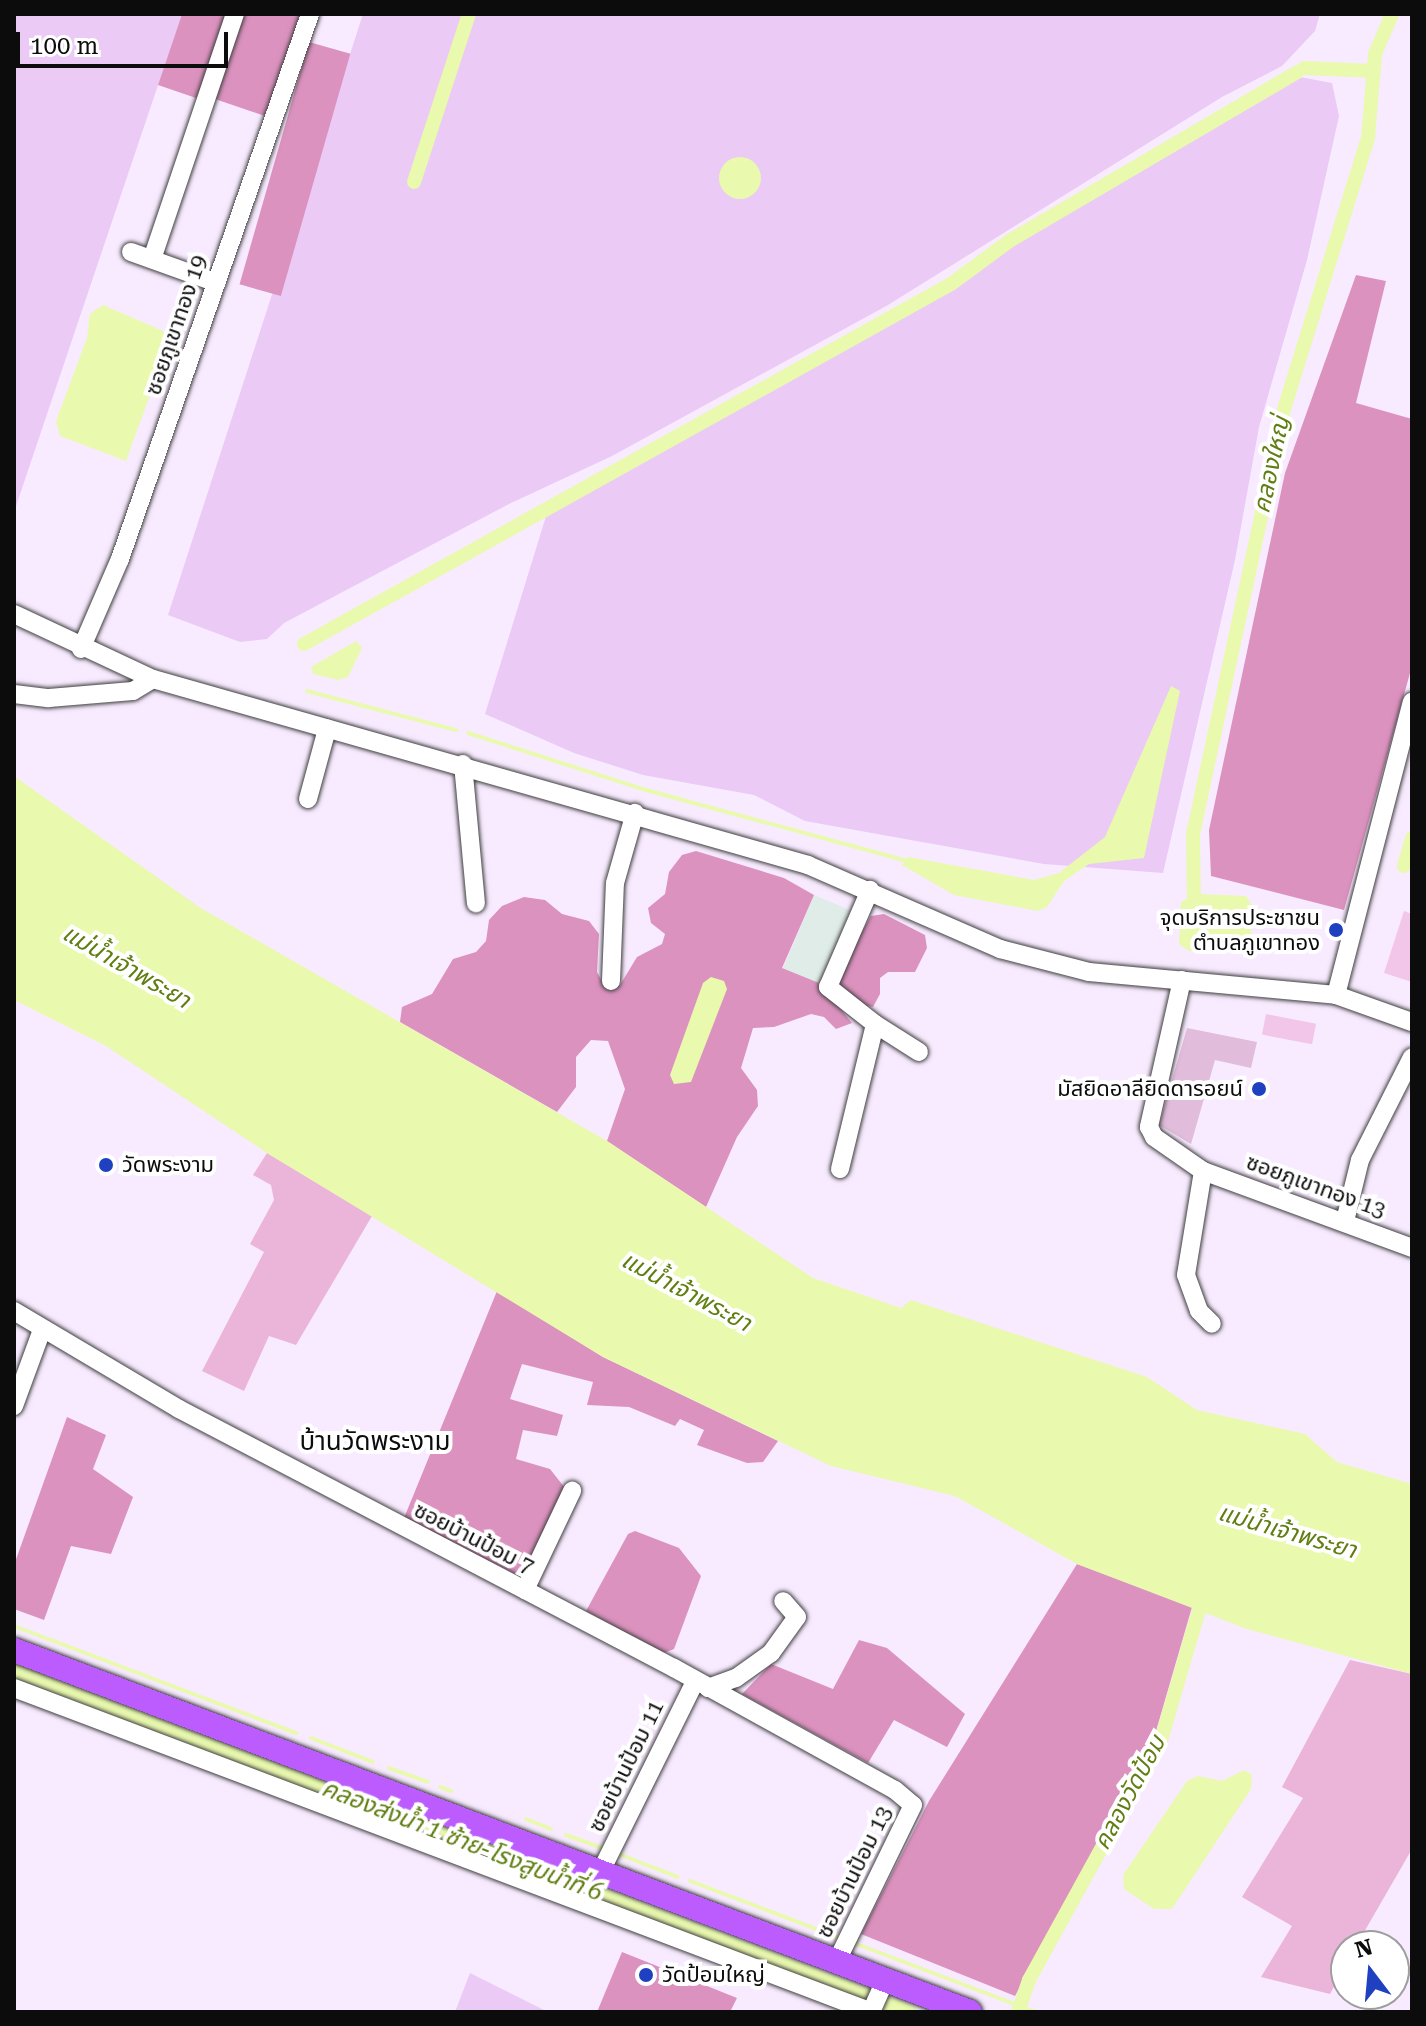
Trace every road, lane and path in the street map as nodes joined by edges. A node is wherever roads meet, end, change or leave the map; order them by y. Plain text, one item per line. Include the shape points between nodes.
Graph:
1 (235, 14) edge
2 (310, 14) edge
3 (131, 252) dead end
4 (152, 259) junction
5 (217, 283) junction
6 (14, 614) edge
7 (81, 649) junction
8 (153, 679) junction
9 (14, 694) edge
10 (1412, 702) edge
11 (327, 729) junction
12 (463, 764) junction
13 (308, 799) dead end
14 (635, 813) junction
15 (870, 890) junction
16 (476, 903) dead end
17 (1182, 980) junction
18 (611, 981) dead end
19 (1336, 995) junction
20 (1412, 1022) edge
21 (875, 1024) junction
22 (919, 1052) dead end
23 (1412, 1057) edge
24 (840, 1169) dead end
25 (1203, 1171) junction
26 (1345, 1221) junction
27 (1412, 1248) edge
28 (14, 1311) edge
29 (1212, 1324) dead end
30 (42, 1330) junction
31 (14, 1406) edge
32 (572, 1491) dead end
33 (525, 1590) junction
34 (783, 1601) dead end
35 (14, 1650) edge
36 (702, 1685) junction
37 (14, 1688) edge
38 (913, 1805) joint
39 (600, 1873) junction
40 (837, 1961) junction
41 (877, 2000) edge
42 (970, 2012) edge

1 - 4 street
2 - 5 street, ซอยภูเขาทอง 19
3 - 4 street
4 - 5 street
5 - 7 street, ซอยภูเขาทอง 19 via 120,559
6 - 7 street
7 - 8 street
8 - 9 street via 133,691 49,698
8 - 11 street
10 - 19 street
11 - 12 street
11 - 13 street
12 - 14 street
12 - 16 street
14 - 15 street via 808,865
14 - 18 street via 615,883
15 - 17 street via 1000,949 1089,972
15 - 21 street via 828,987
17 - 19 street
17 - 25 street, ซอยภูเขาทอง 13 via 1149,1127 1154,1137
19 - 20 street
21 - 22 street
21 - 24 street
23 - 26 street via 1360,1160
25 - 26 street, ซอยภูเขาทอง 13
25 - 29 street via 1186,1275 1199,1311
26 - 27 street, ซอยภูเขาทอง 13
28 - 30 street, ซอยบ้านป้อม 7
30 - 31 street
30 - 33 street, ซอยบ้านป้อม 7 via 179,1409
32 - 33 street
33 - 36 street, ซอยบ้านป้อม 7
34 - 36 street via 797,1617 771,1653 736,1678
35 - 39 main road
36 - 38 street, ซอยบ้านป้อม 7 via 895,1790
36 - 39 street, ซอยบ้านป้อม 11
37 - 41 street
38 - 40 street, ซอยบ้านป้อม 13
39 - 40 main road
40 - 41 main road
41 - 42 main road

